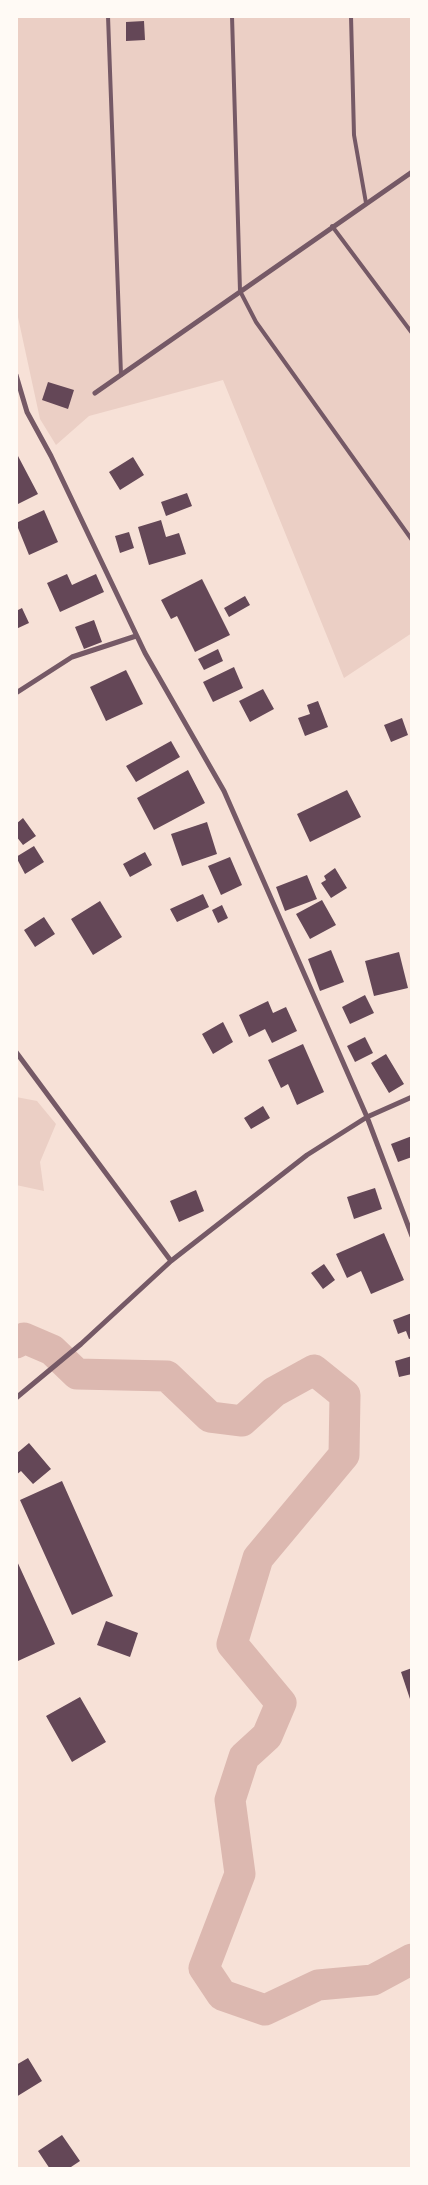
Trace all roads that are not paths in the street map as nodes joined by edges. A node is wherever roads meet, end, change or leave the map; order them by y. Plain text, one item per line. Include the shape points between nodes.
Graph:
1 (108, 16) edge
2 (232, 16) edge
3 (351, 16) edge
4 (412, 172) edge
5 (366, 202) junction
6 (332, 226) junction
7 (240, 291) junction
8 (412, 333) edge
9 (16, 375) edge
10 (121, 375) junction
11 (95, 393) dead end
12 (412, 540) edge
13 (136, 636) junction
14 (16, 693) edge
15 (16, 1052) edge
16 (412, 1097) edge
17 (367, 1117) junction
18 (412, 1236) edge
19 (171, 1261) junction
20 (16, 1398) edge

1 - 10 lane
2 - 7 lane
3 - 5 lane via 354,135
4 - 5 street
5 - 6 street
6 - 7 street
6 - 8 lane
7 - 10 street
7 - 12 lane via 256,322
9 - 13 street via 27,412
10 - 11 street
13 - 14 street via 72,657
13 - 17 street via 224,791
15 - 19 street
16 - 17 street
17 - 18 street
17 - 19 street via 307,1155
19 - 20 street via 81,1344

